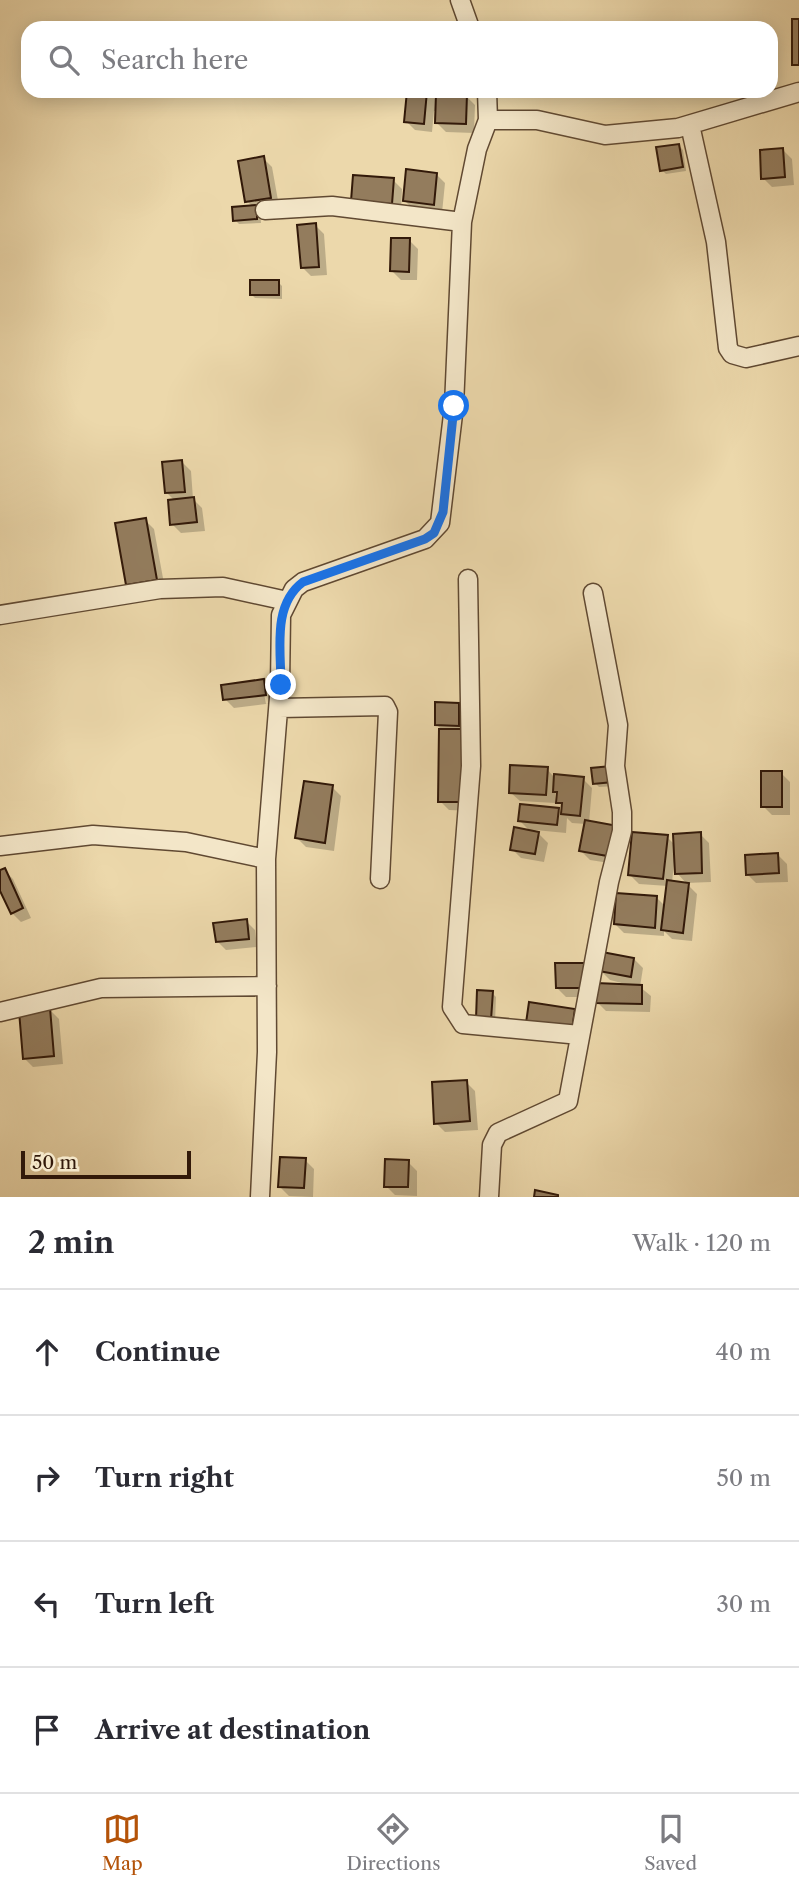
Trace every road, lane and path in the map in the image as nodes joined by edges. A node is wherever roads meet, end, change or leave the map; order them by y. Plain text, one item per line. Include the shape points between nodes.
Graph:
1 (460, 0) edge
2 (468, 21) edge
3 (799, 92) edge
4 (487, 98) edge
5 (488, 120) junction
6 (690, 125) junction
7 (265, 210) dead end
8 (462, 222) junction
9 (799, 346) edge
10 (468, 579) dead end
11 (593, 593) dead end
12 (287, 601) junction
13 (0, 615) edge
14 (279, 708) junction
15 (0, 846) edge
16 (266, 859) junction
17 (380, 879) dead end
18 (267, 986) junction
19 (0, 1012) edge
20 (580, 1035) junction
21 (261, 1197) edge
22 (489, 1197) edge

1 - 2 street
3 - 6 street
4 - 5 street
5 - 6 street via 537,120 605,135
5 - 8 street
6 - 9 street via 716,242 728,348 746,358
7 - 8 street via 332,206
8 - 12 street via 454,406 440,523 425,539 303,582
10 - 20 street via 471,766 452,1007 463,1024
11 - 20 street via 618,725 615,766 622,831
12 - 13 street via 223,587 160,589
12 - 14 street via 281,615
14 - 16 street
14 - 17 street via 385,706
15 - 16 street via 93,835 186,842
16 - 18 street
18 - 19 street via 101,988
18 - 21 street
20 - 22 street via 568,1101 498,1133 494,1139

